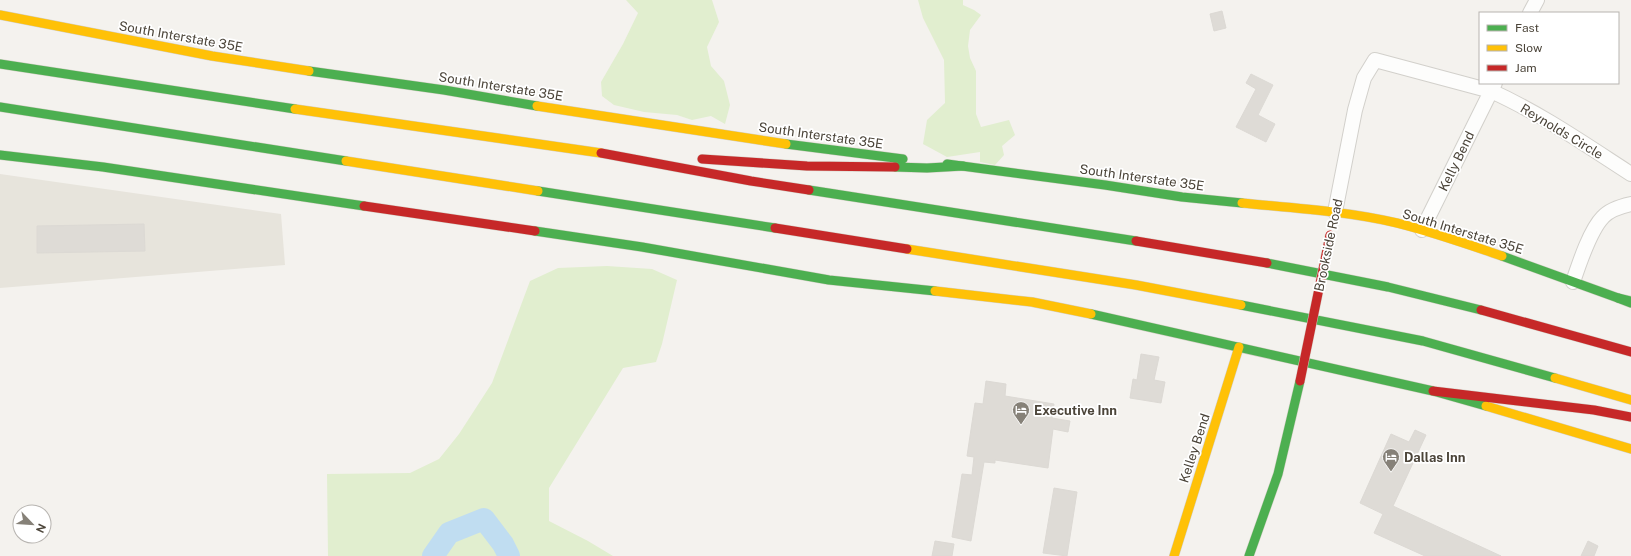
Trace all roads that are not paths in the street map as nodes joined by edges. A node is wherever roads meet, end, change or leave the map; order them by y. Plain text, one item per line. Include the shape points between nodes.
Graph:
1 (1537, 0) edge
2 (1531, 12) edge
3 (0, 15) edge
4 (0, 64) edge
5 (1479, 84) edge
6 (1480, 84) edge
7 (1493, 87) edge
8 (0, 107) edge
9 (596, 152) junction
10 (0, 155) edge
11 (670, 156) dead end
12 (692, 158) dead end
13 (963, 166) junction
14 (1631, 174) edge
15 (1631, 204) edge
16 (1333, 224) junction
17 (1422, 230) junction
18 (1573, 282) junction
19 (1631, 302) edge
20 (1239, 347) junction
21 (1631, 352) edge
22 (1433, 391) junction
23 (1631, 400) edge
24 (1631, 417) edge
25 (1631, 449) edge
26 (1174, 556) edge
27 (1250, 556) edge

1 - 2 street
3 - 13 main road, South Interstate 35E via 272,66 444,90 786,144
4 - 9 main road
5 - 16 street, Brookside Road via 1375,60 1364,78 1355,110
6 - 7 street, Brookside Road
7 - 14 street, Reynolds Circle
7 - 17 street, Kelly Bend
8 - 23 main road via 1136,285 1423,341
9 - 11 main road
9 - 21 main road via 751,181 1247,259 1455,303 1560,330
10 - 20 main road via 103,167 642,247 830,280 1032,302
12 - 13 main road via 807,166
13 - 16 main road, South Interstate 35E via 1106,185
15 - 18 street via 1619,207 1604,216 1595,227
16 - 17 main road, South Interstate 35E via 1396,223
16 - 27 main road, Brookside Road, bridge via 1278,474
17 - 18 main road, South Interstate 35E
18 - 19 main road, South Interstate 35E
20 - 22 main road
20 - 26 main road, Kelley Bend
22 - 24 main road via 1594,410
22 - 25 main road

